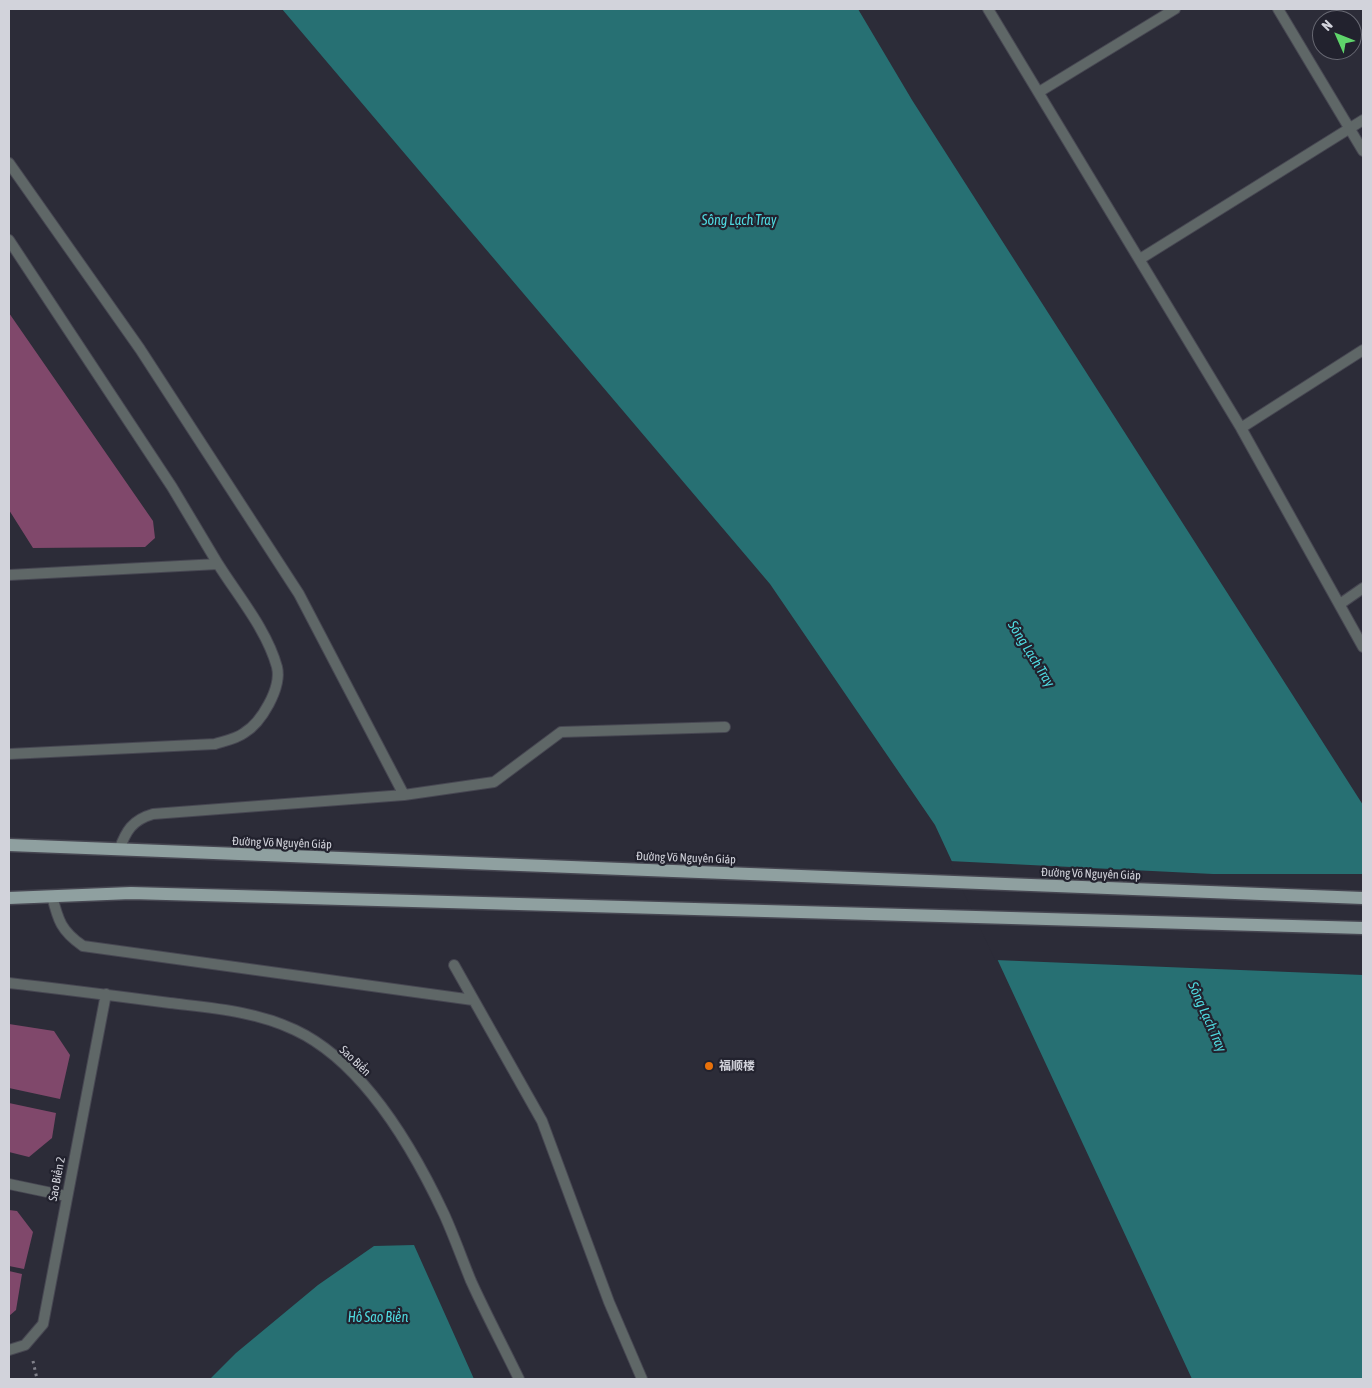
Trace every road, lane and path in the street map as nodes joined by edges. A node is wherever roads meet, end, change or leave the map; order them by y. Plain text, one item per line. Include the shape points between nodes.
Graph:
1 (988, 9) edge
2 (1175, 9) edge
3 (1278, 9) edge
4 (1039, 92) junction
5 (1363, 120) edge
6 (1350, 128) junction
7 (1363, 151) edge
8 (9, 163) edge
9 (9, 240) edge
10 (1140, 258) junction
11 (1363, 350) edge
12 (1241, 428) junction
13 (218, 564) junction
14 (11, 572) edge
15 (1363, 588) edge
16 (1340, 604) junction
17 (1363, 648) edge
18 (725, 727) dead end
19 (9, 754) edge
20 (404, 795) junction
21 (9, 845) edge
22 (119, 850) junction
23 (52, 896) junction
24 (9, 898) edge
25 (1363, 898) edge
26 (1363, 928) edge
27 (454, 965) dead end
28 (9, 983) edge
29 (106, 994) junction
30 (473, 1000) junction
31 (9, 1184) edge
32 (66, 1196) junction
33 (9, 1350) edge
34 (519, 1379) edge
35 (642, 1379) edge

1 - 4 street
2 - 4 street
3 - 6 street
4 - 10 street
5 - 6 street
6 - 7 street
6 - 10 street
8 - 20 street via 140,349 299,594
9 - 13 street via 172,487
10 - 12 street
11 - 12 street
12 - 16 street
13 - 14 street
13 - 19 street via 263,636 278,669 275,687 263,716 244,734 215,744
15 - 16 street
16 - 17 street
18 - 20 street via 561,732 494,782
20 - 22 street via 153,814 139,818 126,831
21 - 22 main road, Đường Võ Nguyên Giáp
22 - 25 main road, Đường Võ Nguyên Giáp
23 - 24 main road
23 - 26 main road via 131,893
23 - 30 street via 58,921 68,936 82,946
27 - 30 street
28 - 29 street, Sao Biển
29 - 32 street, Sao Biển 2
29 - 34 street, Sao Biển via 261,1018 295,1030 344,1066 372,1095 394,1125 422,1173
30 - 35 street via 542,1121 609,1302
31 - 32 street
32 - 33 street, Sao Biển 2 via 43,1324 25,1345

